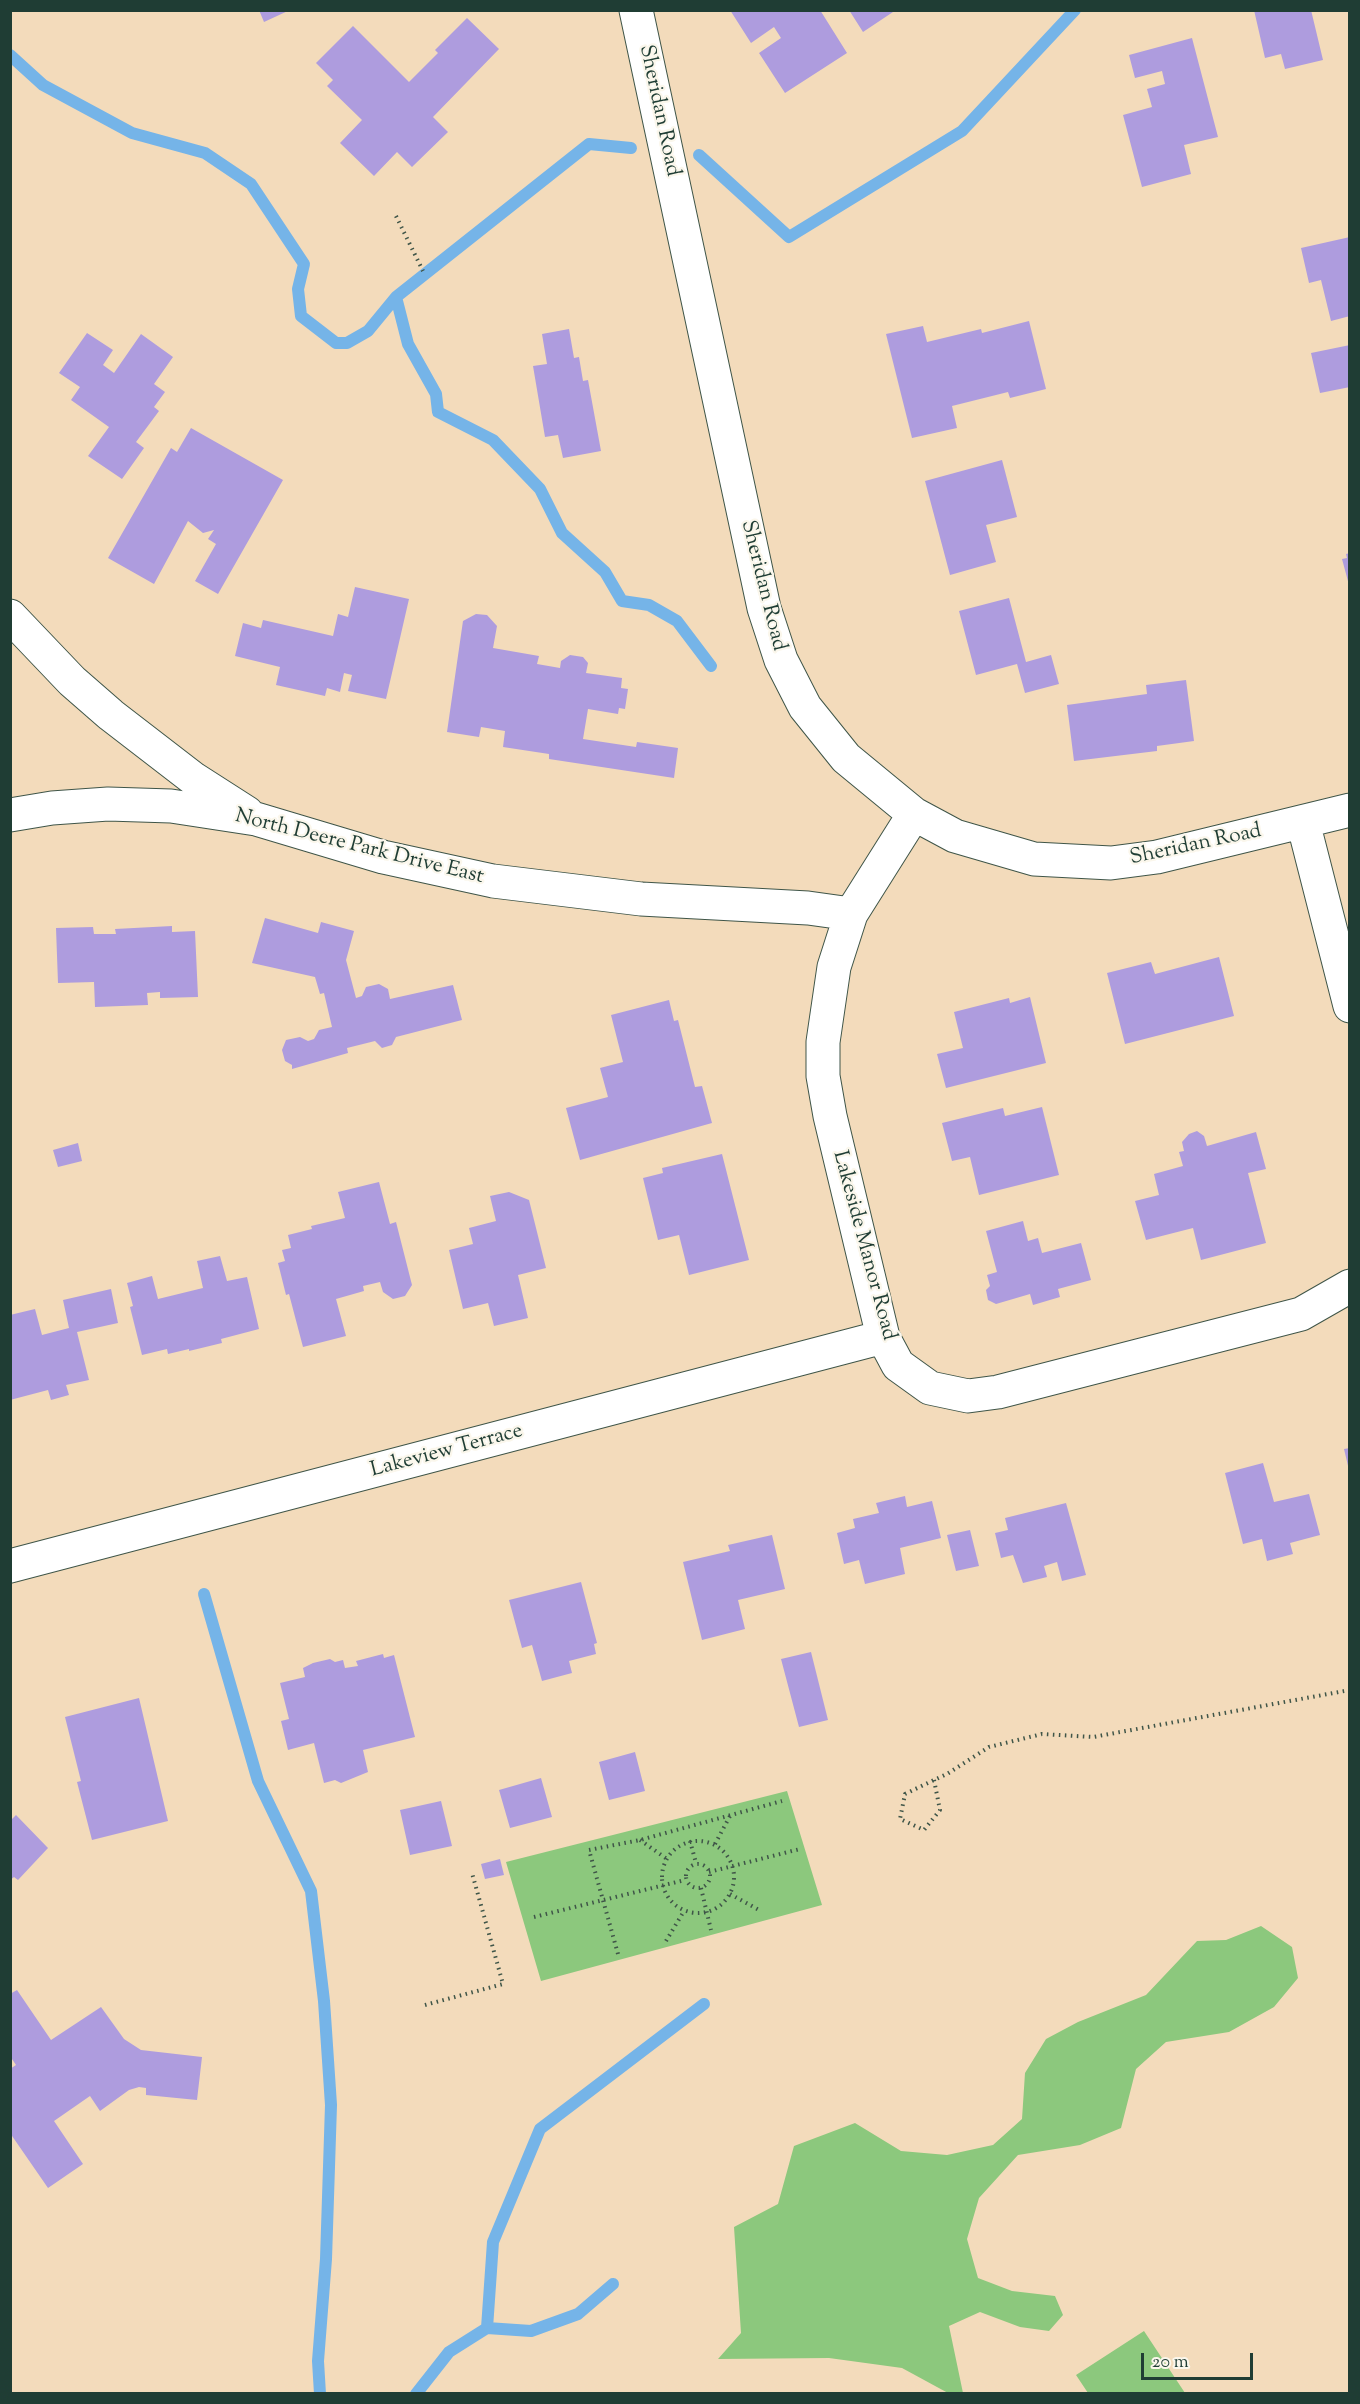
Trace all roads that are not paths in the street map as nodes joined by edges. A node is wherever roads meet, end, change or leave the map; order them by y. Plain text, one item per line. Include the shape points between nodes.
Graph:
1 (636, 10) edge
2 (10, 616) edge
3 (1350, 810) edge
4 (914, 814) junction
5 (10, 815) edge
6 (256, 819) junction
7 (1303, 822) junction
8 (851, 914) junction
9 (1350, 1006) edge
10 (1350, 1286) edge
11 (883, 1337) junction
12 (10, 1566) edge

1 - 4 street, Sheridan Road via 761,596 781,660 805,707 846,758
2 - 6 street via 72,681 111,715 194,779
3 - 7 street, Sheridan Road
4 - 7 street, Sheridan Road via 955,836 1034,859 1111,863 1157,857
4 - 8 street, Lakeside Manor Road
5 - 6 street, North Deere Park Drive East via 108,804 171,806
6 - 8 street, North Deere Park Drive East via 383,858 493,881 641,899
7 - 9 street
8 - 11 street, Lakeside Manor Road via 834,967 823,1042 823,1076
10 - 11 street, Lakeside Manor Road via 1301,1314 998,1392 968,1396 930,1388 898,1365
11 - 12 street, Lakeview Terrace

